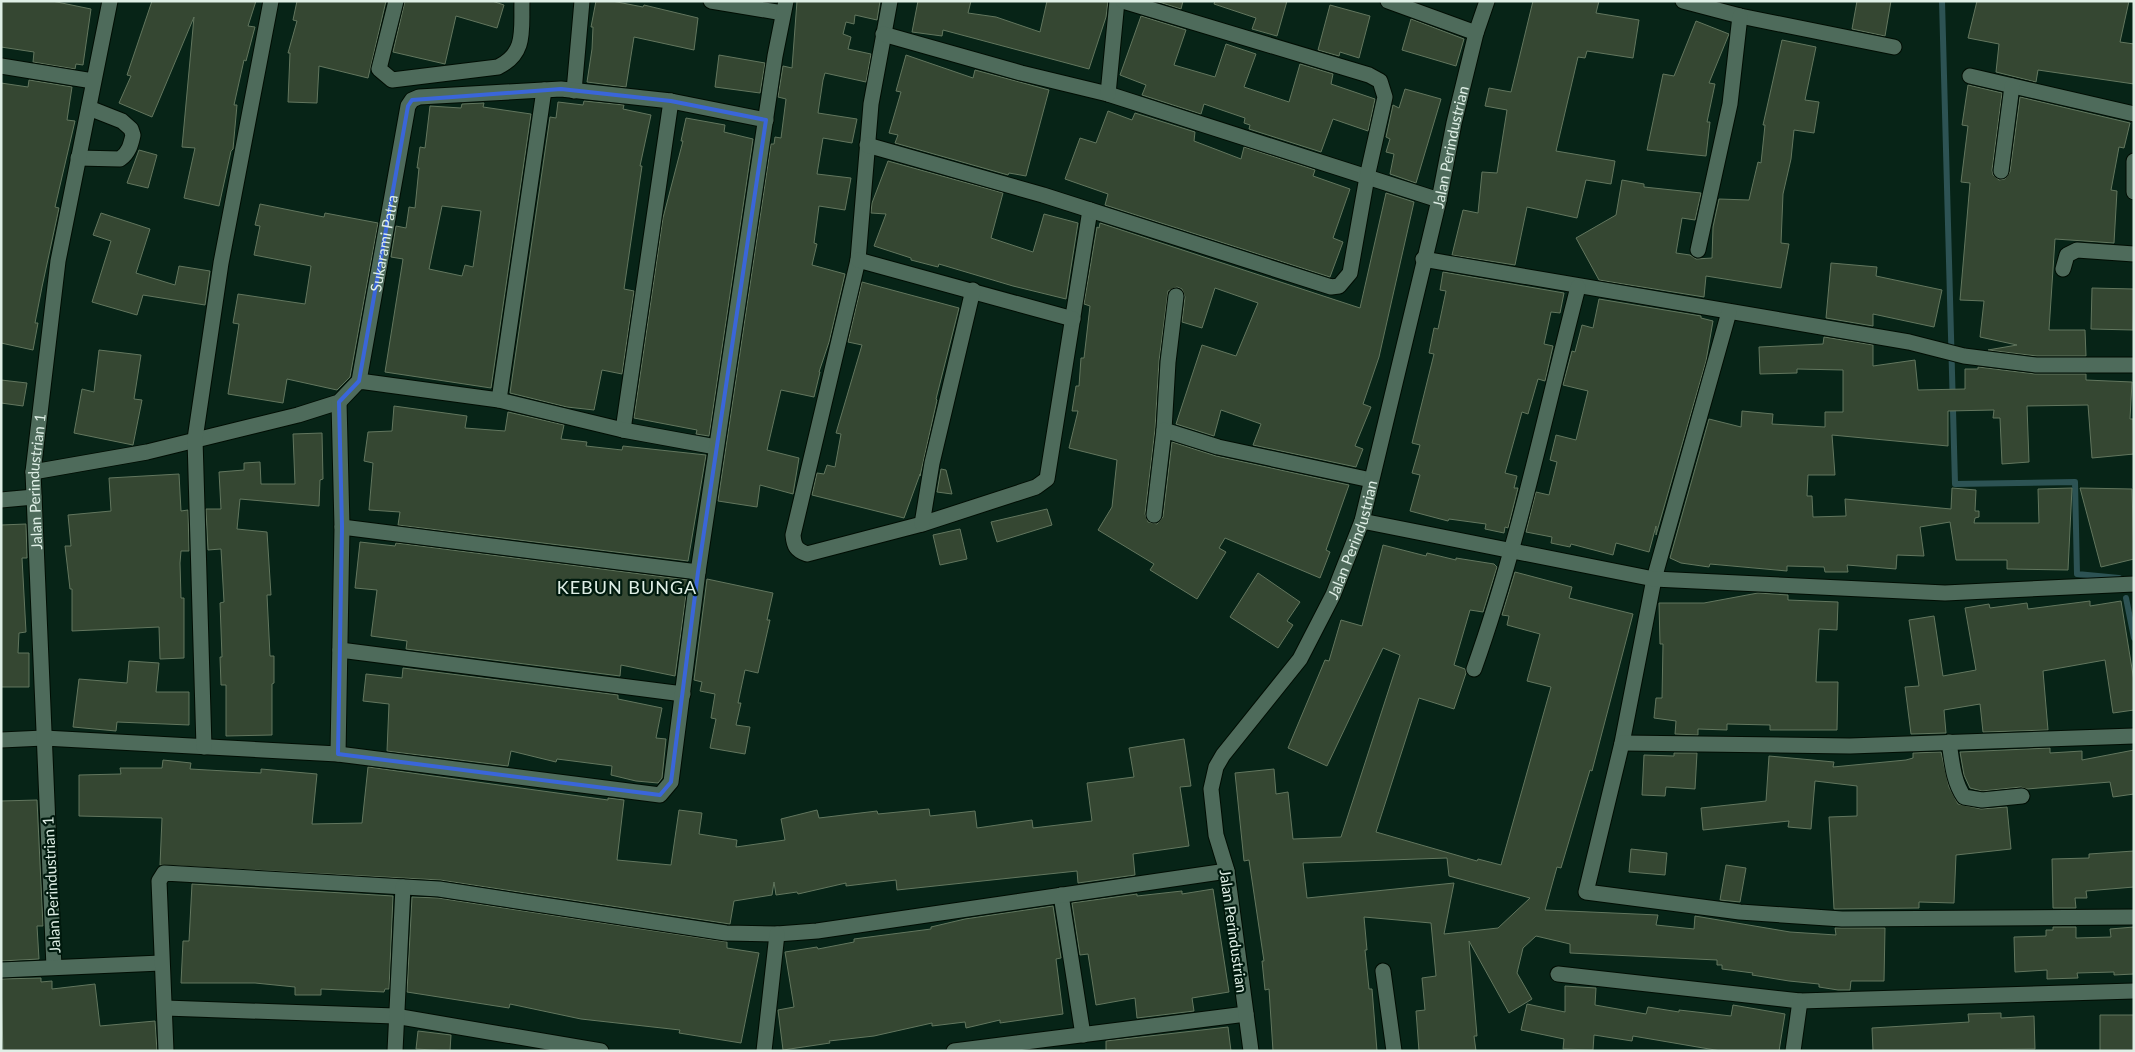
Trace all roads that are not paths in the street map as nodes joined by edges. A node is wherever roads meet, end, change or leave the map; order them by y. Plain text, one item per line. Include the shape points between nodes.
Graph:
1 (110, 1) edge
2 (271, 1) edge
3 (396, 1) edge
4 (522, 1) edge
5 (582, 1) edge
6 (711, 1) edge
7 (890, 1) edge
8 (1117, 1) edge
9 (1123, 1) edge
10 (1388, 1) edge
11 (1487, 1) edge
12 (1682, 1) edge
13 (785, 7) edge
14 (1740, 16) junction
15 (1476, 33) junction
16 (883, 34) junction
17 (1894, 47) dead end
18 (1, 66) edge
19 (1970, 76) dead end
20 (93, 81) junction
21 (2012, 86) junction
22 (544, 90) junction
23 (574, 91) junction
24 (1108, 94) junction
25 (671, 101) junction
26 (88, 108) junction
27 (2134, 114) edge
28 (766, 120) junction
29 (867, 145) junction
30 (78, 158) junction
31 (2134, 161) edge
32 (2001, 171) dead end
33 (1367, 177) junction
34 (2134, 192) edge
35 (1438, 200) junction
36 (1090, 210) junction
37 (1698, 250) dead end
38 (2134, 254) edge
39 (1423, 259) junction
40 (858, 260) junction
41 (2063, 269) dead end
42 (1578, 287) junction
43 (973, 290) junction
44 (1176, 296) dead end
45 (1729, 312) junction
46 (1073, 319) junction
47 (2134, 365) edge
48 (359, 381) junction
49 (499, 400) junction
50 (339, 402) junction
51 (623, 430) junction
52 (1164, 430) junction
53 (195, 439) junction
54 (716, 447) junction
55 (33, 472) junction
56 (1371, 480) junction
57 (34, 496) junction
58 (1, 500) edge
59 (1154, 515) dead end
60 (1362, 521) junction
61 (922, 524) junction
62 (342, 527) junction
63 (1510, 552) junction
64 (698, 572) junction
65 (1654, 579) junction
66 (2134, 584) edge
67 (340, 650) junction
68 (1474, 669) dead end
69 (683, 694) junction
70 (2134, 736) edge
71 (44, 738) junction
72 (1, 740) edge
73 (1949, 742) junction
74 (1622, 743) junction
75 (204, 748) junction
76 (338, 754) junction
77 (2022, 796) dead end
78 (1227, 871) junction
79 (403, 887) junction
80 (1061, 895) junction
81 (2134, 917) edge
82 (777, 934) junction
83 (161, 963) junction
84 (54, 967) junction
85 (1, 970) edge
86 (1383, 971) dead end
87 (1558, 974) dead end
88 (2134, 991) edge
89 (1800, 1001) junction
90 (164, 1008) junction
91 (1246, 1014) junction
92 (396, 1016) junction
93 (1083, 1035) junction
94 (521, 1044) edge
95 (166, 1051) edge
96 (395, 1051) edge
97 (602, 1051) edge
98 (764, 1051) edge
99 (954, 1051) edge
100 (1251, 1051) edge
101 (1394, 1051) edge
102 (1793, 1051) edge

1 - 20 street, Jalan Perindustrian 1
2 - 53 street via 221,263
3 - 4 street via 379,69 392,80 498,67 510,61 520,48
5 - 23 street
6 - 13 street
7 - 16 street
8 - 24 street
9 - 33 street via 1380,81 1385,97
10 - 15 street
11 - 15 street, Jalan Perindustrian
12 - 14 street
13 - 28 street
14 - 17 street
14 - 37 street via 1730,104
15 - 35 street, Jalan Perindustrian
16 - 24 street
16 - 29 street
18 - 20 street
19 - 21 street
20 - 26 street, Jalan Perindustrian 1
21 - 27 street
21 - 32 street
22 - 23 street
22 - 48 street, Sukarami Patra via 419,97 408,106
22 - 49 street
23 - 25 street
24 - 33 street
25 - 28 street
25 - 51 street
26 - 30 street, Jalan Perindustrian 1
26 - 30 street via 122,121 134,135 129,150 120,159
28 - 54 street
29 - 36 street
29 - 40 street
30 - 55 street, Jalan Perindustrian 1 via 58,261
31 - 34 street
33 - 35 street
33 - 36 street via 1350,273 1340,286 1330,287
35 - 39 street, Jalan Perindustrian
36 - 46 street
38 - 41 street via 2077,250 2067,254
39 - 42 street
39 - 56 street, Jalan Perindustrian
40 - 43 street
40 - 61 street via 793,535 794,545 798,551 807,554
42 - 45 street
42 - 63 street
43 - 46 street
43 - 61 street via 932,463
44 - 52 street
45 - 47 street via 1909,342 1964,356 2036,365
45 - 65 street
46 - 61 street via 1048,479 1036,487
48 - 49 street
48 - 50 street
49 - 51 street
50 - 53 street
50 - 62 street
51 - 54 street
52 - 56 street via 1218,447
52 - 59 street
53 - 55 street via 147,452
53 - 75 street
54 - 64 street
55 - 57 street, Jalan Perindustrian 1
56 - 60 street, Jalan Perindustrian
57 - 58 street
57 - 71 street, Jalan Perindustrian 1
60 - 63 street
60 - 78 street, Jalan Perindustrian via 1333,595 1300,659 1216,767 1211,789 1216,835
62 - 64 street
62 - 67 street
63 - 65 street
63 - 68 street via 1494,613
64 - 69 street
65 - 66 street via 1945,593
65 - 74 street
67 - 69 street
67 - 76 street
69 - 76 street via 671,782 660,795
70 - 73 street
71 - 72 street
71 - 75 street
71 - 84 street, Jalan Perindustrian 1
73 - 74 street via 1850,746
73 - 77 street via 1953,771 1964,797 1982,800
74 - 81 street via 1588,894 1740,912 1842,919
75 - 76 street
78 - 80 street
78 - 91 street, Jalan Perindustrian
79 - 82 street via 439,889 726,933
79 - 83 street via 164,873 159,881
79 - 92 street
80 - 82 street
80 - 93 street
82 - 98 street
83 - 84 street
83 - 90 street
84 - 85 street
86 - 101 street
87 - 89 street
88 - 89 street
89 - 102 street
90 - 92 street
90 - 95 street
91 - 93 street
91 - 100 street, Jalan Perindustrian
92 - 94 street
92 - 96 street
93 - 99 street
94 - 97 street

